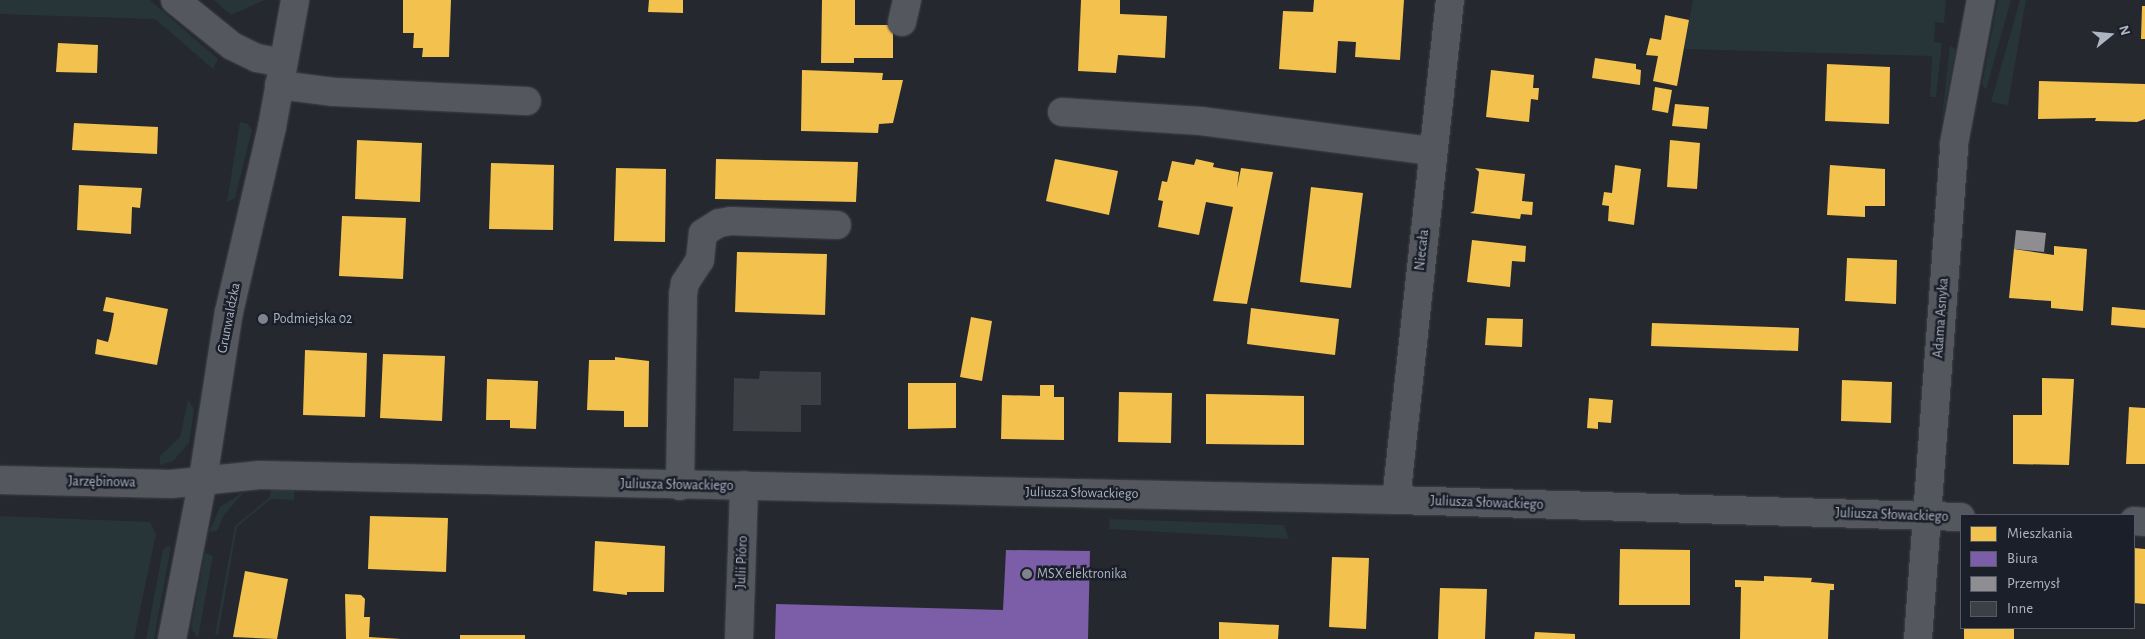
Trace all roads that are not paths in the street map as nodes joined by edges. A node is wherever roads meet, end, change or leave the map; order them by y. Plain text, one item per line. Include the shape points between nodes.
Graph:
1 (175, 0) edge
2 (295, 0) edge
3 (1450, 0) edge
4 (1981, 0) edge
5 (281, 74) junction
6 (527, 101) dead end
7 (1062, 112) dead end
8 (1432, 151) junction
9 (837, 225) dead end
10 (203, 479) junction
11 (0, 480) edge
12 (744, 485) junction
13 (680, 486) junction
14 (1396, 500) junction
15 (1926, 516) junction
16 (1960, 517) edge
17 (172, 639) edge
18 (740, 639) edge
19 (1918, 639) edge

1 - 5 street via 232,46
2 - 5 street, Grunwaldzka
3 - 8 street, Niecała
4 - 15 street, Adama Asnyka via 1954,144
5 - 6 street via 334,92
5 - 10 street, Grunwaldzka via 226,329
7 - 8 street via 1201,121
8 - 14 street, Niecała
9 - 13 street via 731,222 719,224 703,233 700,260 684,283 683,294
10 - 11 street, Jarzębinowa via 171,484
10 - 13 street, Juliusza Słowackiego via 260,475
10 - 17 street, Grunwaldzka
12 - 13 street, Juliusza Słowackiego
12 - 14 street, Juliusza Słowackiego
12 - 18 street, Julii Pióro
14 - 15 street, Juliusza Słowackiego
15 - 16 street, Juliusza Słowackiego
15 - 19 street, Adama Asnyka

